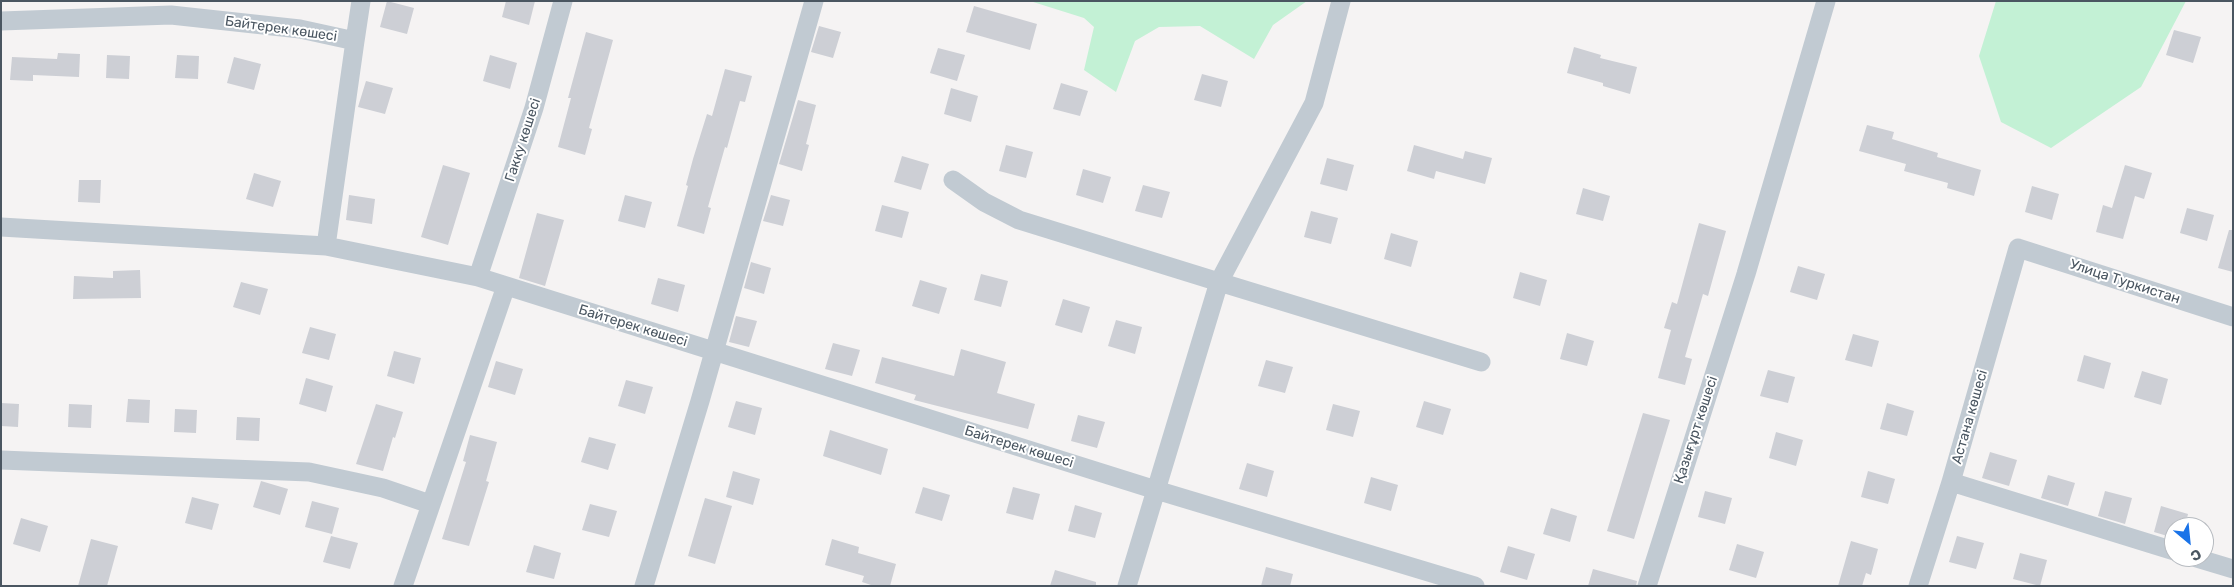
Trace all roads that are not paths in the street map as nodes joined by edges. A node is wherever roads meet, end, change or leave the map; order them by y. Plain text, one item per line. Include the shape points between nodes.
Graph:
1 (361, 1) edge
2 (563, 1) edge
3 (814, 1) edge
4 (1341, 1) edge
5 (1826, 1) edge
6 (1, 21) edge
7 (355, 41) junction
8 (953, 180) dead end
9 (1, 227) edge
10 (326, 246) junction
11 (2018, 248) joint
12 (478, 278) junction
13 (1219, 282) junction
14 (506, 286) junction
15 (2233, 317) edge
16 (713, 351) junction
17 (1482, 362) dead end
18 (1, 460) edge
19 (1951, 482) junction
20 (1156, 490) junction
21 (430, 504) junction
22 (2164, 548) edge
23 (2214, 563) edge
24 (2233, 569) edge
25 (403, 586) edge
26 (644, 586) edge
27 (1127, 586) edge
28 (1475, 586) edge
29 (1647, 586) edge
30 (1918, 586) edge

1 - 7 street
2 - 12 street, Гакку көшесі via 534,108
3 - 16 street
4 - 13 street via 1314,103
5 - 29 street, Қазығұрт көшесі via 1746,274
6 - 7 street, Байтерек көшесі via 170,15 300,29
7 - 10 street, Байтерек көшесі
8 - 13 street via 984,202 1019,220
9 - 10 street
10 - 12 street, Байтерек көшесі
11 - 15 street, Улица Туркистан
11 - 19 street, Астана көшесі
12 - 14 street, Байтерек көшесі
13 - 17 street
13 - 20 street
14 - 16 street, Байтерек көшесі
14 - 21 street
16 - 20 street, Байтерек көшесі
16 - 26 street
18 - 21 street via 309,472 383,488
19 - 22 street
19 - 30 street, Астана көшесі
20 - 27 street
20 - 28 street, Байтерек көшесі
21 - 25 street
23 - 24 street

